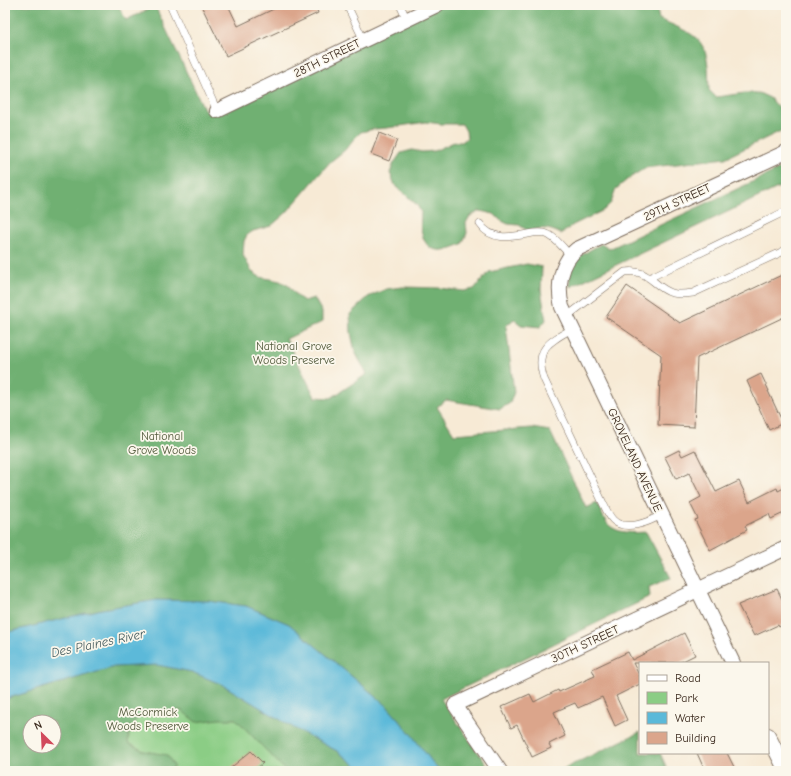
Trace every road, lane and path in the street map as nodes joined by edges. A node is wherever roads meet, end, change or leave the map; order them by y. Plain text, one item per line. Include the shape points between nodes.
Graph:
1 (170, 5) edge
2 (347, 5) edge
3 (400, 5) edge
4 (437, 5) edge
5 (407, 20) junction
6 (364, 41) junction
7 (217, 111) joint
8 (786, 152) edge
9 (786, 211) edge
10 (480, 224) dead end
11 (786, 250) edge
12 (570, 255) junction
13 (649, 278) junction
14 (569, 323) junction
15 (661, 515) junction
16 (786, 548) edge
17 (697, 591) junction
18 (732, 662) edge
19 (769, 737) edge
20 (785, 766) edge
21 (500, 771) edge

1 - 7 lane
2 - 6 lane
3 - 5 lane
4 - 5 street, 28TH STREET
5 - 6 street, 28TH STREET
6 - 7 street, 28TH STREET
8 - 12 street, 29TH STREET via 598,238
9 - 13 lane
10 - 12 lane via 487,233 497,236 543,233
11 - 13 lane via 682,295 671,293
12 - 14 street, GROVELAND AVENUE via 564,266 559,288 562,307
13 - 14 lane via 634,271 625,272
14 - 15 street, GROVELAND AVENUE
14 - 15 lane via 543,350 540,368 544,379 615,522 628,526 639,525
15 - 17 street, GROVELAND AVENUE
16 - 17 street, 30TH STREET
17 - 18 street, GROVELAND AVENUE
17 - 21 street, 30TH STREET via 455,705
19 - 20 street

